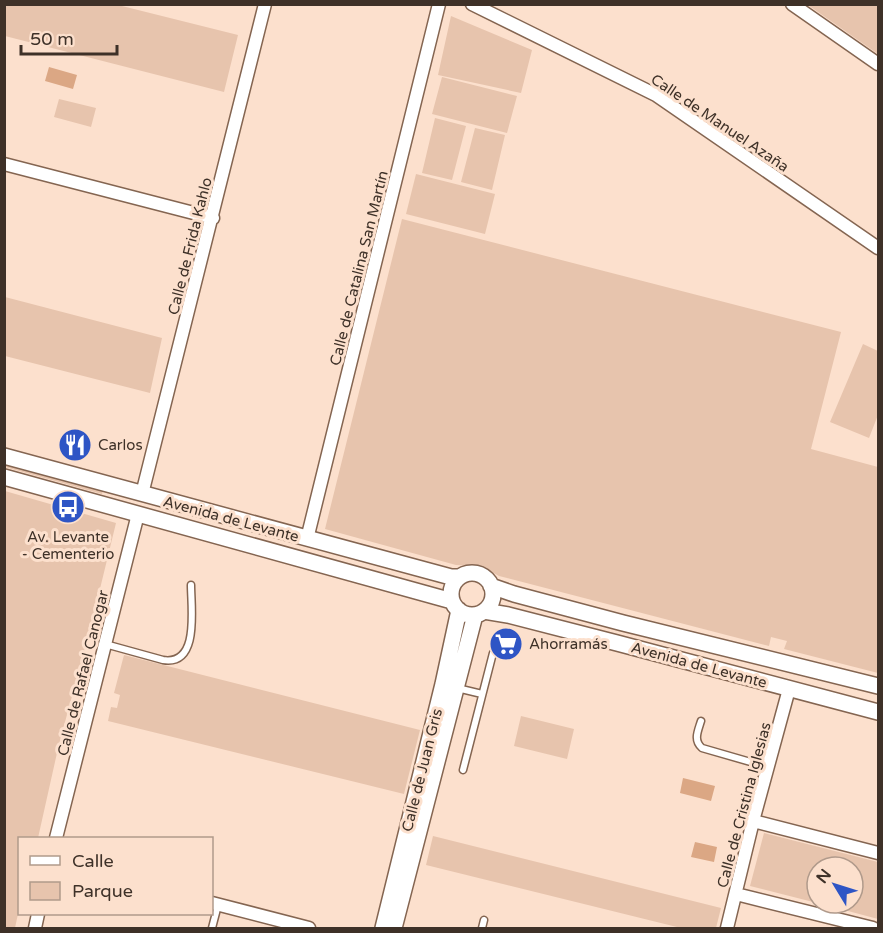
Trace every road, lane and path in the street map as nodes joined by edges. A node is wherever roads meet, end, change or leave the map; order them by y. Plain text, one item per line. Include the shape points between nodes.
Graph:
1 (265, 4) edge
2 (439, 4) edge
3 (472, 4) edge
4 (792, 4) edge
5 (879, 64) edge
6 (4, 164) edge
7 (213, 218) junction
8 (879, 248) edge
9 (4, 456) edge
10 (4, 477) edge
11 (142, 494) junction
12 (138, 514) junction
13 (307, 539) junction
14 (459, 577) junction
15 (191, 585) dead end
16 (491, 586) junction
17 (455, 606) junction
18 (479, 613) junction
19 (105, 644) junction
20 (493, 653) dead end
21 (879, 686) edge
22 (456, 688) junction
23 (789, 689) junction
24 (482, 694) junction
25 (879, 712) edge
26 (701, 721) dead end
27 (769, 767) junction
28 (463, 770) dead end
29 (753, 821) junction
30 (56, 837) edge
31 (879, 853) edge
32 (736, 894) junction
33 (215, 904) edge
34 (484, 920) dead end
35 (212, 928) edge
36 (309, 928) edge
37 (383, 928) edge
38 (394, 928) edge
39 (482, 928) edge
40 (728, 928) edge
41 (873, 928) edge

1 - 7 street, Calle de Frida Kahlo
2 - 13 street, Calle de Catalina San Martín
3 - 8 street, Calle de Manuel Azaña via 656,95
4 - 5 street
6 - 7 street
7 - 11 street, Calle de Frida Kahlo
9 - 11 street, Avenida de Levante
10 - 12 street, Avenida de Levante
11 - 13 street, Avenida de Levante
12 - 17 street, Avenida de Levante
12 - 19 street, Calle de Rafael Canogar
13 - 14 street, Avenida de Levante
14 - 16 street via 469,573 480,575
14 - 17 street via 451,592
15 - 19 lane via 191,637 181,657 163,660
16 - 18 street via 492,600
16 - 21 street, Avenida de Levante
17 - 18 street via 468,615
17 - 37 street, Calle de Juan Gris via 445,673
18 - 22 street, Calle de Juan Gris
18 - 23 street, Avenida de Levante via 508,615
19 - 30 street, Calle de Rafael Canogar
20 - 24 lane
22 - 24 lane
22 - 38 street, Calle de Juan Gris
23 - 25 street, Avenida de Levante
23 - 27 street, Calle de Cristina Iglesias
24 - 28 lane
26 - 27 lane via 696,738 702,748
27 - 29 street, Calle de Cristina Iglesias
29 - 31 street
29 - 32 street, Calle de Cristina Iglesias
32 - 40 street, Calle de Cristina Iglesias
32 - 41 street
33 - 35 lane
33 - 36 street
34 - 39 lane

